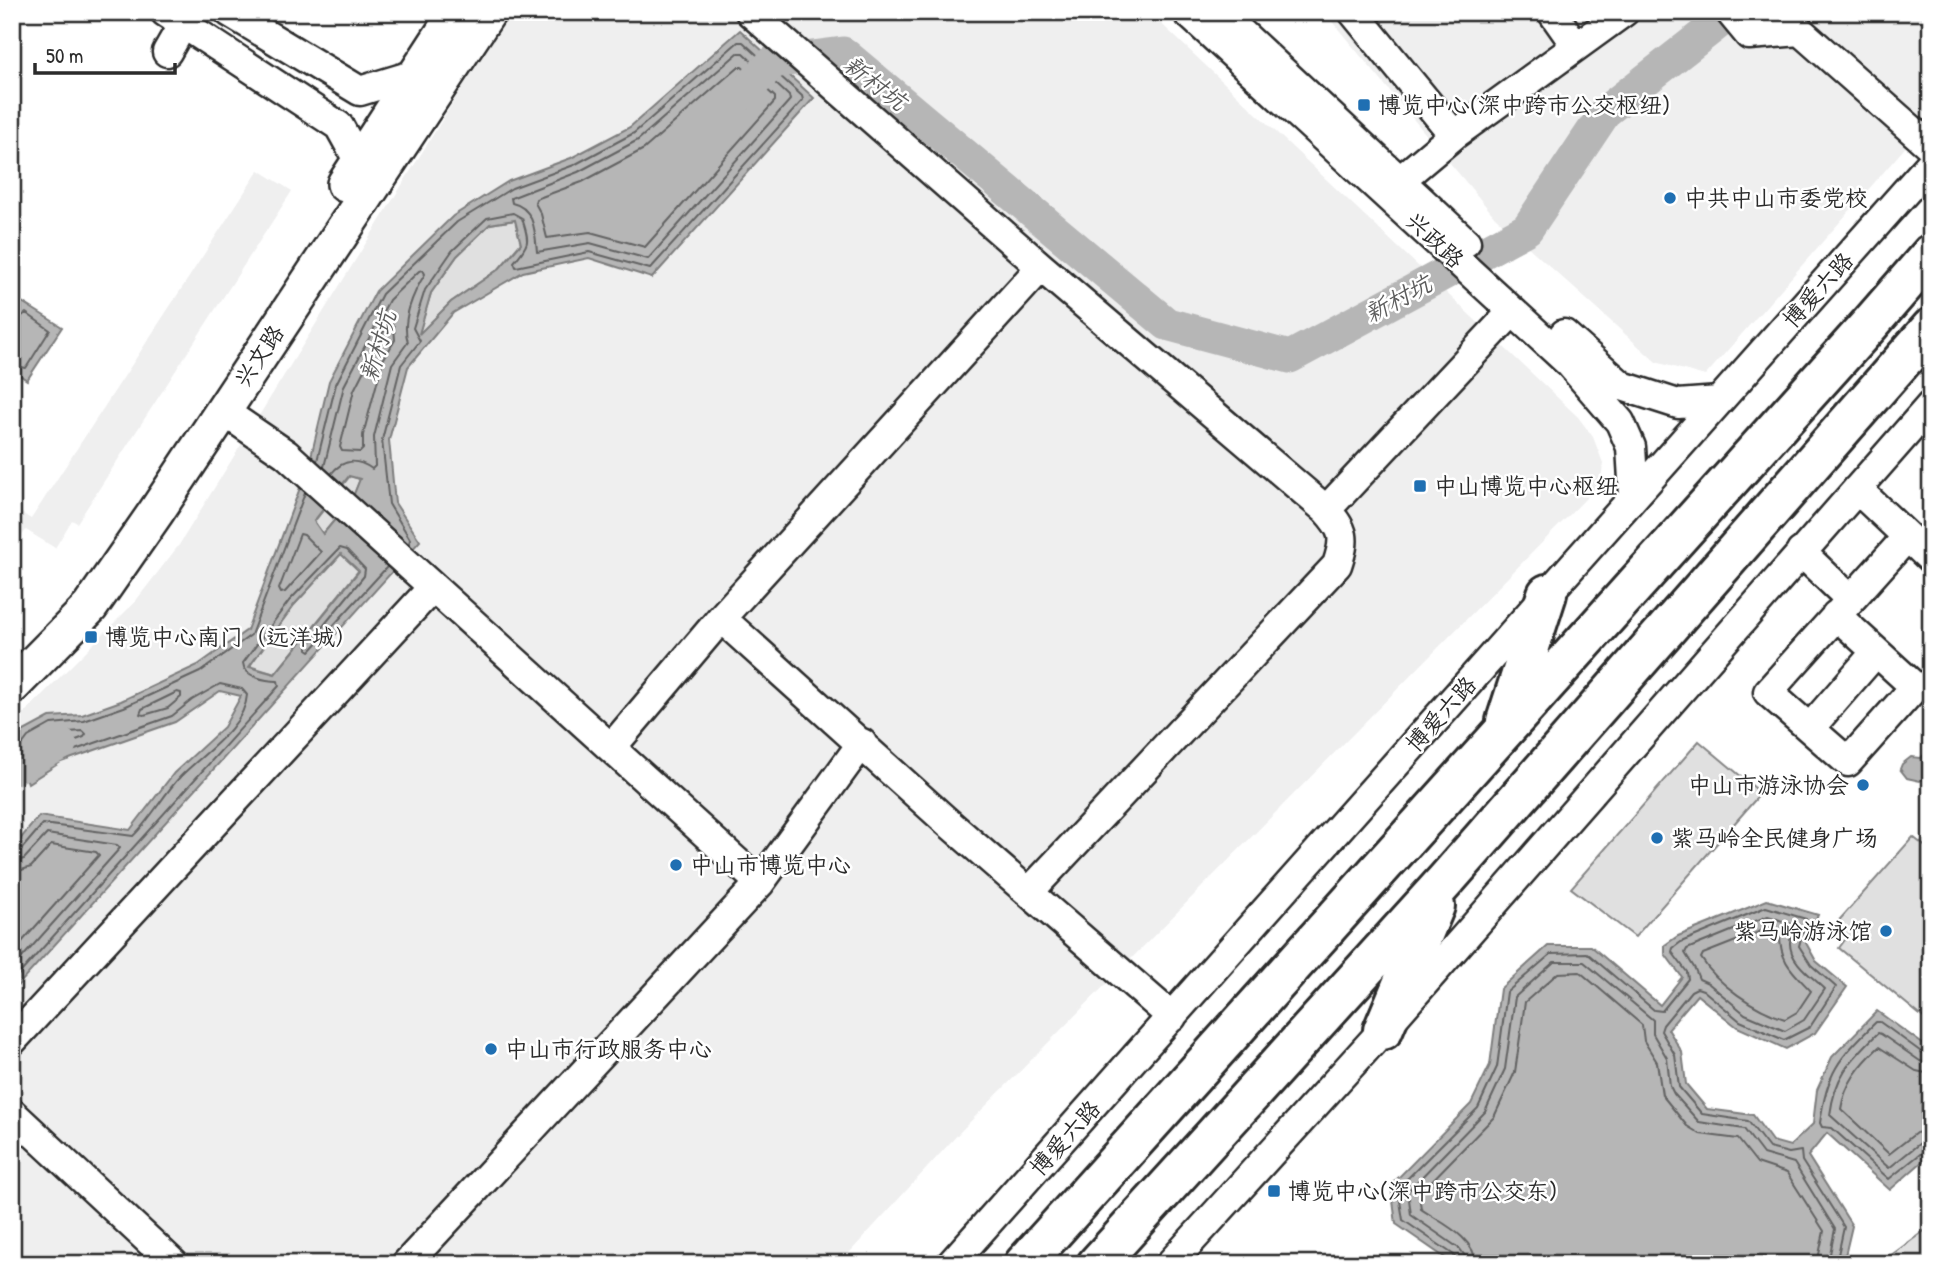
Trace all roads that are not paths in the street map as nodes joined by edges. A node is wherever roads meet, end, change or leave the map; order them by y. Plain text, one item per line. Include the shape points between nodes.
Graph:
1 (229, 12) edge
2 (457, 12) edge
3 (488, 12) edge
4 (750, 12) edge
5 (1187, 12) edge
6 (1219, 12) edge
7 (1353, 12) edge
8 (1552, 12) edge
9 (1624, 12) edge
10 (1730, 12) edge
11 (179, 16) edge
12 (1802, 22) edge
13 (1576, 46) junction
14 (167, 52) dead end
15 (416, 74) junction
16 (1454, 135) junction
17 (1931, 147) edge
18 (359, 162) junction
19 (1931, 163) edge
20 (1392, 187) junction
21 (1931, 254) edge
22 (1041, 267) junction
23 (1521, 307) junction
24 (1931, 328) edge
25 (1719, 401) junction
26 (1931, 405) edge
27 (223, 411) junction
28 (1857, 489) junction
29 (1634, 496) junction
30 (1326, 510) junction
31 (1907, 537) junction
32 (1801, 552) junction
33 (1931, 559) edge
34 (425, 580) junction
35 (1547, 594) junction
36 (1843, 607) junction
37 (721, 618) junction
38 (1876, 652) junction
39 (12, 654) edge
40 (12, 686) edge
41 (1810, 728) junction
42 (1502, 733) junction
43 (862, 743) junction
44 (611, 748) junction
45 (1446, 880) junction
46 (760, 883) junction
47 (1029, 892) junction
48 (1172, 1017) junction
49 (1383, 1030) junction
50 (12, 1041) edge
51 (12, 1113) edge
52 (174, 1264) edge
53 (406, 1264) edge
54 (951, 1264) edge
55 (1024, 1264) edge
56 (1097, 1264) edge
57 (1170, 1264) edge

1 - 15 street via 360,91
2 - 15 main road, 兴文路
3 - 27 main road, 兴文路
4 - 22 street
5 - 20 street, 兴政路
6 - 20 street, 兴政路
7 - 16 street
8 - 13 street
9 - 13 street
10 - 12 street via 1749,35
11 - 14 street
11 - 18 street via 339,125
12 - 17 street
13 - 16 street
15 - 18 main road, 兴文路
16 - 20 street
18 - 39 main road, 兴文路 via 74,590
19 - 25 street, 博爱六路
20 - 23 street, 兴政路
21 - 42 highway
22 - 30 street
22 - 37 street
23 - 25 street, 兴政路 via 1622,386 1678,404
23 - 29 street, 兴政路 via 1620,422 1631,447
23 - 30 street
24 - 45 highway
25 - 29 street, 博爱六路
26 - 28 street
27 - 34 street via 286,454
27 - 40 main road, 兴文路 via 90,607
28 - 31 street
28 - 32 street
29 - 35 street, 博爱六路
30 - 47 street via 1342,527 1344,546 1338,565
31 - 33 street
31 - 36 street
32 - 36 street
32 - 49 street
34 - 44 street
34 - 50 street
35 - 42 highway
35 - 48 street, 博爱六路
36 - 38 street
36 - 41 street via 1768,692
37 - 43 street
37 - 44 street
38 - 41 street
38 - 41 street via 1915,687 1848,762
42 - 55 highway
43 - 46 street
43 - 47 street
44 - 46 street
45 - 49 highway
45 - 56 highway
46 - 53 street
47 - 48 street
48 - 54 street, 博爱六路
49 - 57 street
51 - 52 street

